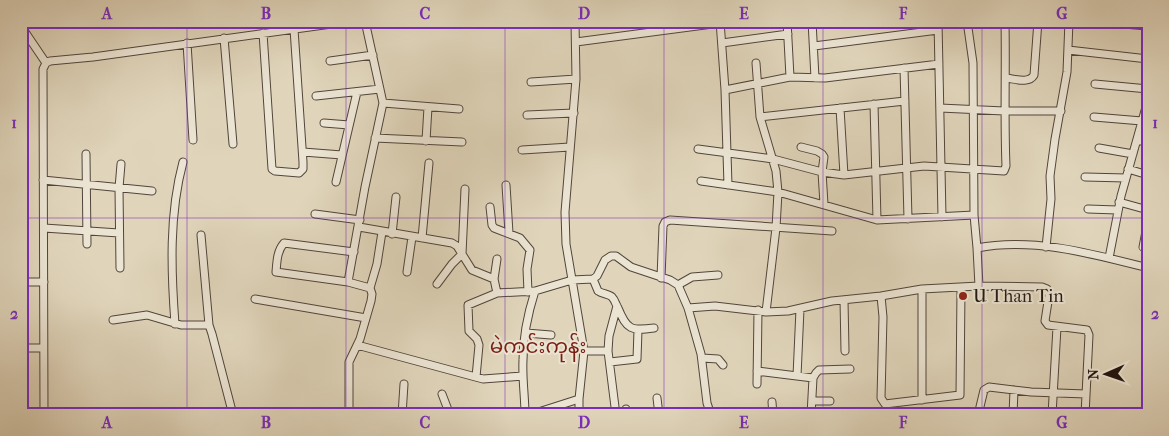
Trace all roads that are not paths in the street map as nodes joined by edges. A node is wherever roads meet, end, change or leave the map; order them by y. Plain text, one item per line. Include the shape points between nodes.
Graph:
1 (353, 21) edge
2 (365, 21) edge
3 (575, 21) edge
4 (787, 21) edge
5 (812, 21) edge
6 (938, 21) edge
7 (967, 21) edge
8 (1005, 21) edge
9 (1038, 21) edge
10 (1069, 21) edge
11 (720, 22) edge
12 (1111, 23) dead end
13 (21, 26) edge
14 (1148, 26) edge
15 (294, 29) junction
16 (938, 30) junction
17 (263, 33) junction
18 (788, 34) junction
19 (224, 38) junction
20 (576, 42) junction
21 (187, 43) junction
22 (722, 43) junction
23 (814, 46) junction
24 (1068, 50) junction
25 (373, 56) junction
26 (1148, 59) edge
27 (330, 61) dead end
28 (46, 63) junction
29 (756, 63) dead end
30 (939, 64) junction
31 (904, 68) junction
32 (790, 77) junction
33 (815, 78) junction
34 (1006, 78) junction
35 (576, 79) junction
36 (531, 82) dead end
37 (757, 84) junction
38 (1095, 84) dead end
39 (380, 89) junction
40 (1148, 89) edge
41 (725, 90) junction
42 (357, 92) junction
43 (316, 96) dead end
44 (906, 101) junction
45 (383, 103) junction
46 (874, 104) junction
47 (1147, 104) edge
48 (428, 107) junction
49 (840, 108) junction
50 (940, 108) junction
51 (459, 109) dead end
52 (974, 110) junction
53 (1004, 111) junction
54 (1061, 111) junction
55 (574, 114) junction
56 (527, 115) dead end
57 (1094, 116) dead end
58 (760, 117) junction
59 (1142, 121) junction
60 (324, 122) dead end
61 (349, 125) junction
62 (375, 138) junction
63 (193, 140) dead end
64 (1137, 140) junction
65 (426, 141) junction
66 (462, 142) dead end
67 (1148, 142) edge
68 (233, 144) dead end
69 (570, 146) junction
70 (802, 147) dead end
71 (1099, 148) dead end
72 (698, 149) dead end
73 (522, 150) dead end
74 (303, 152) junction
75 (726, 153) junction
76 (86, 154) dead end
77 (1132, 154) junction
78 (342, 155) junction
79 (773, 159) junction
80 (183, 162) dead end
81 (429, 163) dead end
82 (121, 164) dead end
83 (941, 166) junction
84 (908, 167) junction
85 (1128, 169) junction
86 (974, 170) junction
87 (822, 172) junction
88 (876, 172) junction
89 (844, 175) junction
90 (1148, 175) edge
91 (1084, 177) dead end
92 (1126, 178) junction
93 (43, 180) junction
94 (336, 182) dead end
95 (701, 182) dead end
96 (87, 185) junction
97 (728, 185) junction
98 (506, 186) dead end
99 (119, 188) junction
100 (465, 190) dead end
101 (152, 191) dead end
102 (778, 192) junction
103 (396, 197) dead end
104 (1119, 202) junction
105 (824, 204) junction
106 (490, 206) dead end
107 (1088, 209) dead end
108 (1117, 210) junction
109 (1148, 210) edge
110 (315, 214) dead end
111 (974, 216) junction
112 (942, 217) junction
113 (908, 219) junction
114 (877, 220) junction
115 (1148, 221) edge
116 (359, 223) junction
117 (44, 228) junction
118 (776, 228) junction
119 (87, 231) junction
120 (119, 232) junction
121 (382, 232) junction
122 (832, 232) dead end
123 (509, 233) junction
124 (392, 234) junction
125 (201, 235) dead end
126 (412, 237) junction
127 (422, 238) junction
128 (88, 244) dead end
129 (1046, 247) junction
130 (1143, 247) dead end
131 (977, 248) junction
132 (354, 252) junction
133 (462, 254) junction
134 (1109, 258) junction
135 (497, 259) dead end
136 (120, 268) dead end
137 (1148, 268) edge
138 (407, 272) dead end
139 (718, 275) dead end
140 (656, 276) junction
141 (494, 279) junction
142 (593, 279) junction
143 (572, 280) junction
144 (21, 282) edge
145 (44, 282) junction
146 (348, 282) junction
147 (437, 284) dead end
148 (678, 285) junction
149 (979, 286) junction
150 (370, 288) junction
151 (960, 288) junction
152 (922, 289) junction
153 (532, 292) junction
154 (497, 293) junction
155 (881, 296) junction
156 (255, 299) dead end
157 (844, 300) junction
158 (616, 306) junction
159 (688, 308) junction
160 (800, 309) junction
161 (762, 311) junction
162 (366, 318) junction
163 (113, 320) dead end
164 (175, 324) junction
165 (209, 325) junction
166 (1057, 327) junction
167 (654, 328) dead end
168 (638, 330) junction
169 (526, 333) junction
170 (551, 335) dead end
171 (357, 345) junction
172 (21, 348) edge
173 (43, 348) junction
174 (584, 351) junction
175 (845, 351) dead end
176 (608, 352) junction
177 (702, 358) junction
178 (610, 362) junction
179 (723, 365) dead end
180 (850, 369) dead end
181 (757, 371) junction
182 (523, 376) junction
183 (797, 376) junction
184 (476, 377) junction
185 (813, 378) junction
186 (404, 384) dead end
187 (757, 384) dead end
188 (1014, 390) junction
189 (1053, 393) junction
190 (442, 394) dead end
191 (1086, 394) junction
192 (657, 398) dead end
193 (579, 400) junction
194 (922, 400) junction
195 (812, 401) junction
196 (830, 401) dead end
197 (772, 402) dead end
198 (615, 407) dead end
199 (44, 415) edge
200 (233, 415) edge
201 (349, 415) edge
202 (402, 415) edge
203 (450, 415) edge
204 (527, 415) edge
205 (579, 415) edge
206 (659, 415) edge
207 (711, 415) edge
208 (773, 415) edge
209 (811, 415) edge
210 (978, 415) edge
211 (1013, 415) edge
212 (1052, 415) edge
213 (1085, 415) edge

1 - 15 street
2 - 25 street
3 - 20 street
4 - 18 street
5 - 23 street
6 - 16 street
7 - 52 street via 973,63
8 - 34 street
9 - 34 street via 1032,79
10 - 24 street
11 - 20 street
11 - 22 street
12 - 14 street
13 - 28 street
15 - 17 street
15 - 74 street
16 - 23 street
16 - 30 street
17 - 19 street
17 - 74 street via 272,169 299,174 303,169
18 - 22 street
18 - 32 street
19 - 21 street
19 - 68 street
20 - 35 street
21 - 28 street
21 - 63 street
22 - 41 street
23 - 33 street
24 - 26 street
24 - 54 street via 1068,72
25 - 27 street
25 - 39 street
28 - 93 street via 43,69
29 - 37 street
30 - 31 street
30 - 50 street
31 - 33 street
31 - 44 street
32 - 33 street
32 - 37 street
34 - 53 street
35 - 36 street
35 - 55 street
37 - 41 street
37 - 58 street
38 - 40 street
39 - 42 street
39 - 45 street
41 - 75 street
42 - 43 street
42 - 61 street
44 - 46 street
44 - 84 street
45 - 48 street
45 - 62 street
46 - 49 street
46 - 88 street
47 - 59 street
48 - 51 street
48 - 65 street
49 - 58 street
49 - 89 street
50 - 52 street
50 - 83 street
52 - 53 street
52 - 86 street
53 - 54 street
53 - 86 street via 1005,170
54 - 129 street via 1054,139
55 - 56 street
55 - 69 street
57 - 59 street
58 - 79 street
59 - 64 street
60 - 61 street
61 - 78 street
62 - 65 street
62 - 116 street
64 - 67 street
64 - 77 street
65 - 66 street
69 - 73 street
69 - 143 street via 565,212
70 - 87 street via 822,154
71 - 77 street
72 - 75 street
74 - 78 street
75 - 79 street
75 - 97 street
76 - 96 street
77 - 85 street
78 - 94 street
79 - 87 street
79 - 102 street
80 - 164 street via 177,191 171,269
81 - 127 street
82 - 99 street
83 - 84 street
83 - 86 street
83 - 112 street
84 - 88 street
84 - 113 street
85 - 90 street
85 - 92 street
86 - 111 street
87 - 89 street
87 - 105 street
88 - 89 street
88 - 114 street
91 - 92 street
92 - 104 street
93 - 96 street
93 - 117 street
95 - 97 street
96 - 99 street
96 - 119 street
97 - 102 street
98 - 123 street
99 - 101 street
99 - 120 street
100 - 133 street
102 - 105 street
102 - 118 street
103 - 124 street
104 - 108 street
104 - 109 street
105 - 114 street
106 - 123 street via 494,228
107 - 108 street
108 - 134 street
110 - 116 street
111 - 112 street
111 - 131 street
112 - 113 street
113 - 114 street
115 - 130 street
116 - 121 street
116 - 132 street
117 - 119 street
117 - 145 street
118 - 122 street
118 - 140 street via 665,222
118 - 161 street
119 - 120 street
119 - 128 street
120 - 136 street
121 - 124 street
121 - 150 street
123 - 153 street via 520,238 530,250 527,269
124 - 126 street
125 - 165 street
126 - 127 street
126 - 138 street
127 - 133 street via 452,243
129 - 131 street via 997,244
129 - 134 street
131 - 149 street
132 - 146 street
132 - 146 street via 288,242 282,245 278,256 276,272
133 - 141 street via 472,270
133 - 147 street
134 - 137 street
135 - 141 street
139 - 148 street via 692,277
140 - 142 street via 611,256
140 - 148 street
141 - 154 street
142 - 143 street
142 - 158 street via 598,291 612,296
143 - 153 street
143 - 174 street
144 - 145 street
145 - 173 street
146 - 150 street
148 - 159 street
149 - 151 street
149 - 166 street via 1046,289 1049,301 1045,321
150 - 162 street via 372,294
151 - 152 street
151 - 194 street via 960,395
152 - 155 street
152 - 194 street
153 - 154 street
153 - 169 street
154 - 184 street via 467,307 469,331 479,345
155 - 157 street
155 - 194 street via 881,398 885,404
156 - 162 street
157 - 160 street
157 - 175 street
158 - 168 street via 626,324
158 - 176 street
159 - 161 street via 715,306
159 - 177 street
160 - 161 street
160 - 183 street
161 - 181 street
162 - 171 street
163 - 164 street via 147,315
164 - 165 street
165 - 200 street
166 - 189 street
166 - 191 street via 1087,330
167 - 168 street
168 - 178 street via 638,359
169 - 170 street
169 - 182 street
171 - 184 street
171 - 201 street via 350,362
172 - 173 street
173 - 199 street
174 - 176 street
174 - 193 street
176 - 178 street
177 - 179 street via 718,359
177 - 207 street
178 - 198 street
180 - 185 street via 820,370
181 - 183 street
181 - 187 street
182 - 184 street
182 - 204 street
183 - 185 street
185 - 195 street
186 - 202 street
188 - 189 street
188 - 210 street via 984,390
188 - 211 street
189 - 191 street
189 - 212 street
190 - 203 street
191 - 213 street
192 - 206 street
193 - 204 street
193 - 205 street
195 - 196 street
195 - 209 street
197 - 208 street

